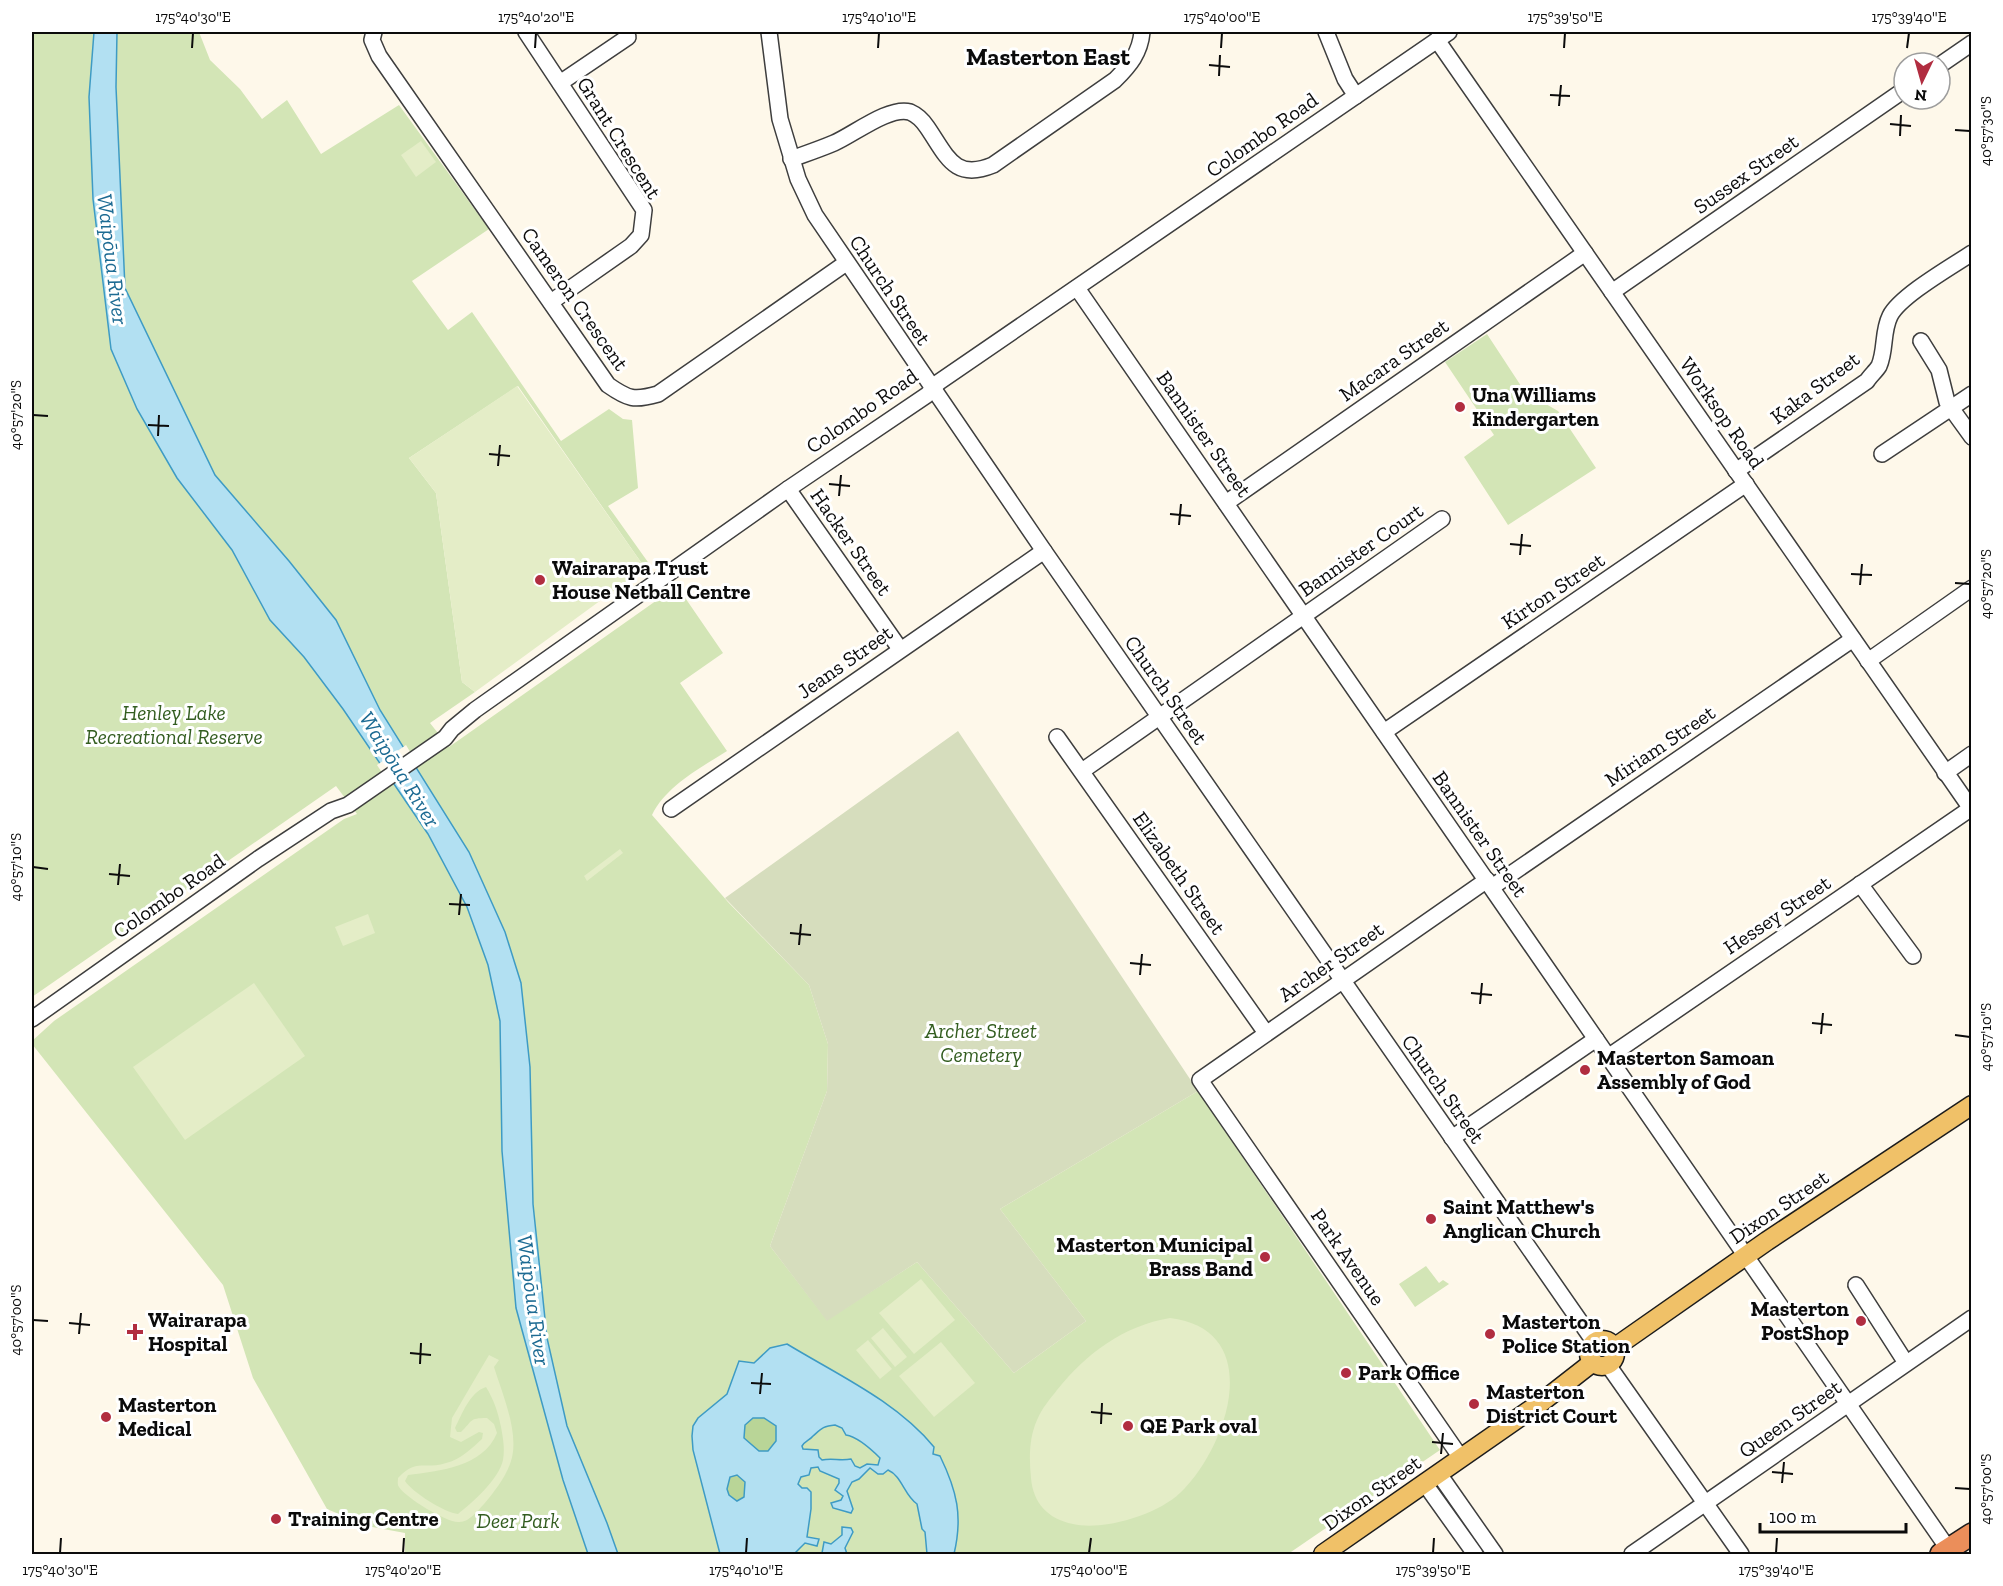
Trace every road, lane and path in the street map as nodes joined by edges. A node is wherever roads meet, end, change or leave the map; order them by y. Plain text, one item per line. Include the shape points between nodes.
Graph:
1 (374, 32) edge
2 (526, 32) edge
3 (769, 32) edge
4 (1142, 32) edge
5 (1326, 32) edge
6 (1443, 36) edge
7 (628, 37) dead end
8 (1971, 43) edge
9 (1952, 56) edge
10 (560, 83) junction
11 (1356, 96) junction
12 (1892, 98) edge
13 (791, 159) junction
14 (1585, 253) junction
15 (1971, 253) edge
16 (846, 263) junction
17 (1077, 288) junction
18 (1612, 292) junction
19 (550, 302) junction
20 (1921, 341) dead end
21 (933, 388) junction
22 (1971, 394) edge
23 (1951, 408) junction
24 (1971, 437) edge
25 (1882, 454) dead end
26 (1736, 471) junction
27 (1746, 484) junction
28 (788, 489) junction
29 (1226, 503) junction
30 (1442, 519) dead end
31 (1044, 551) junction
32 (1971, 588) edge
33 (1304, 616) junction
34 (1852, 639) junction
35 (900, 649) junction
36 (1868, 661) junction
37 (1159, 716) junction
38 (1384, 732) junction
39 (1057, 737) dead end
40 (1971, 754) edge
41 (1082, 771) junction
42 (1945, 773) junction
43 (671, 809) dead end
44 (1971, 809) edge
45 (1489, 883) junction
46 (1860, 884) junction
47 (1913, 956) dead end
48 (1342, 980) junction
49 (32, 1019) edge
50 (1266, 1033) junction
51 (1596, 1040) junction
52 (1608, 1057) junction
53 (1200, 1080) joint
54 (1971, 1105) edge
55 (1452, 1138) junction
56 (1746, 1256) junction
57 (1856, 1285) dead end
58 (1971, 1318) edge
59 (1595, 1343) joint
60 (1605, 1358) junction
61 (1906, 1363) junction
62 (1848, 1404) junction
63 (1461, 1458) junction
64 (1432, 1479) junction
65 (1705, 1502) junction
66 (1971, 1534) edge
67 (1945, 1552) edge
68 (1323, 1554) edge
69 (1476, 1554) edge
70 (1495, 1554) edge
71 (1632, 1554) edge
72 (1741, 1554) edge

1 - 19 street, Cameron Crescent via 372,40 379,56
2 - 10 street, Grant Crescent
3 - 13 street, Church Street via 780,119
4 - 13 street via 1139,50 1115,80 993,165 978,171 964,170 952,162 922,120 910,112 882,117 834,143
5 - 11 street
6 - 11 street, Colombo Road
6 - 14 street, Worksop Road
7 - 10 street
8 - 9 street
10 - 19 street, Grant Crescent via 644,210 641,236 631,246
11 - 17 street, Colombo Road
12 - 18 street, Sussex Street
13 - 16 street, Church Street via 815,215
14 - 18 street, Worksop Road
14 - 29 street, Macara Street
15 - 26 street, Kaka Street via 1891,313 1884,328 1878,367 1867,381
16 - 19 street, Cameron Crescent via 658,394 642,399 625,397 608,385
16 - 21 street, Church Street
17 - 21 street, Colombo Road
17 - 29 street, Bannister Street
18 - 26 street, Worksop Road
20 - 23 street via 1939,370
21 - 28 street, Colombo Road
21 - 31 street, Church Street
22 - 23 street
23 - 24 street
23 - 25 street
26 - 27 street, Worksop Road
27 - 34 street, Worksop Road
27 - 38 street, Kirton Street
28 - 35 street, Hacker Street
28 - 49 street, Colombo Road
29 - 33 street, Bannister Street
30 - 33 street, Bannister Court
31 - 35 street, Jeans Street
31 - 37 street, Church Street
32 - 36 street
33 - 37 street, Bannister Court
33 - 38 street, Bannister Street
34 - 36 street, Worksop Road
34 - 45 street, Miriam Street
35 - 43 street, Jeans Street
36 - 42 street, Worksop Road
37 - 41 street, Bannister Court
37 - 48 street, Church Street
38 - 45 street, Bannister Street
39 - 41 street, Elizabeth Street
40 - 42 street
41 - 50 street, Elizabeth Street
42 - 44 street, Worksop Road
44 - 46 street, Hessey Street
45 - 48 street, Archer Street
45 - 51 street, Bannister Street
46 - 47 street
46 - 52 street, Hessey Street
48 - 50 street, Archer Street
48 - 55 street, Church Street
50 - 53 street, Archer Street
51 - 52 street, Bannister Street
51 - 55 street
52 - 56 street, Bannister Street
53 - 63 street, Park Avenue
54 - 56 main road, Dixon Street
55 - 59 street, Church Street
56 - 60 main road, Dixon Street
56 - 62 street, Bannister Street
57 - 61 street
58 - 61 street, Queen Street
59 - 60 main road via 1605,1341
60 - 63 main road, Dixon Street
60 - 65 street
61 - 62 street, Queen Street
62 - 65 street, Queen Street
62 - 67 street, Bannister Street
63 - 64 main road, Dixon Street
64 - 68 main road, Dixon Street
64 - 69 street
64 - 70 street
65 - 71 street, Queen Street
65 - 72 street
66 - 67 highway

